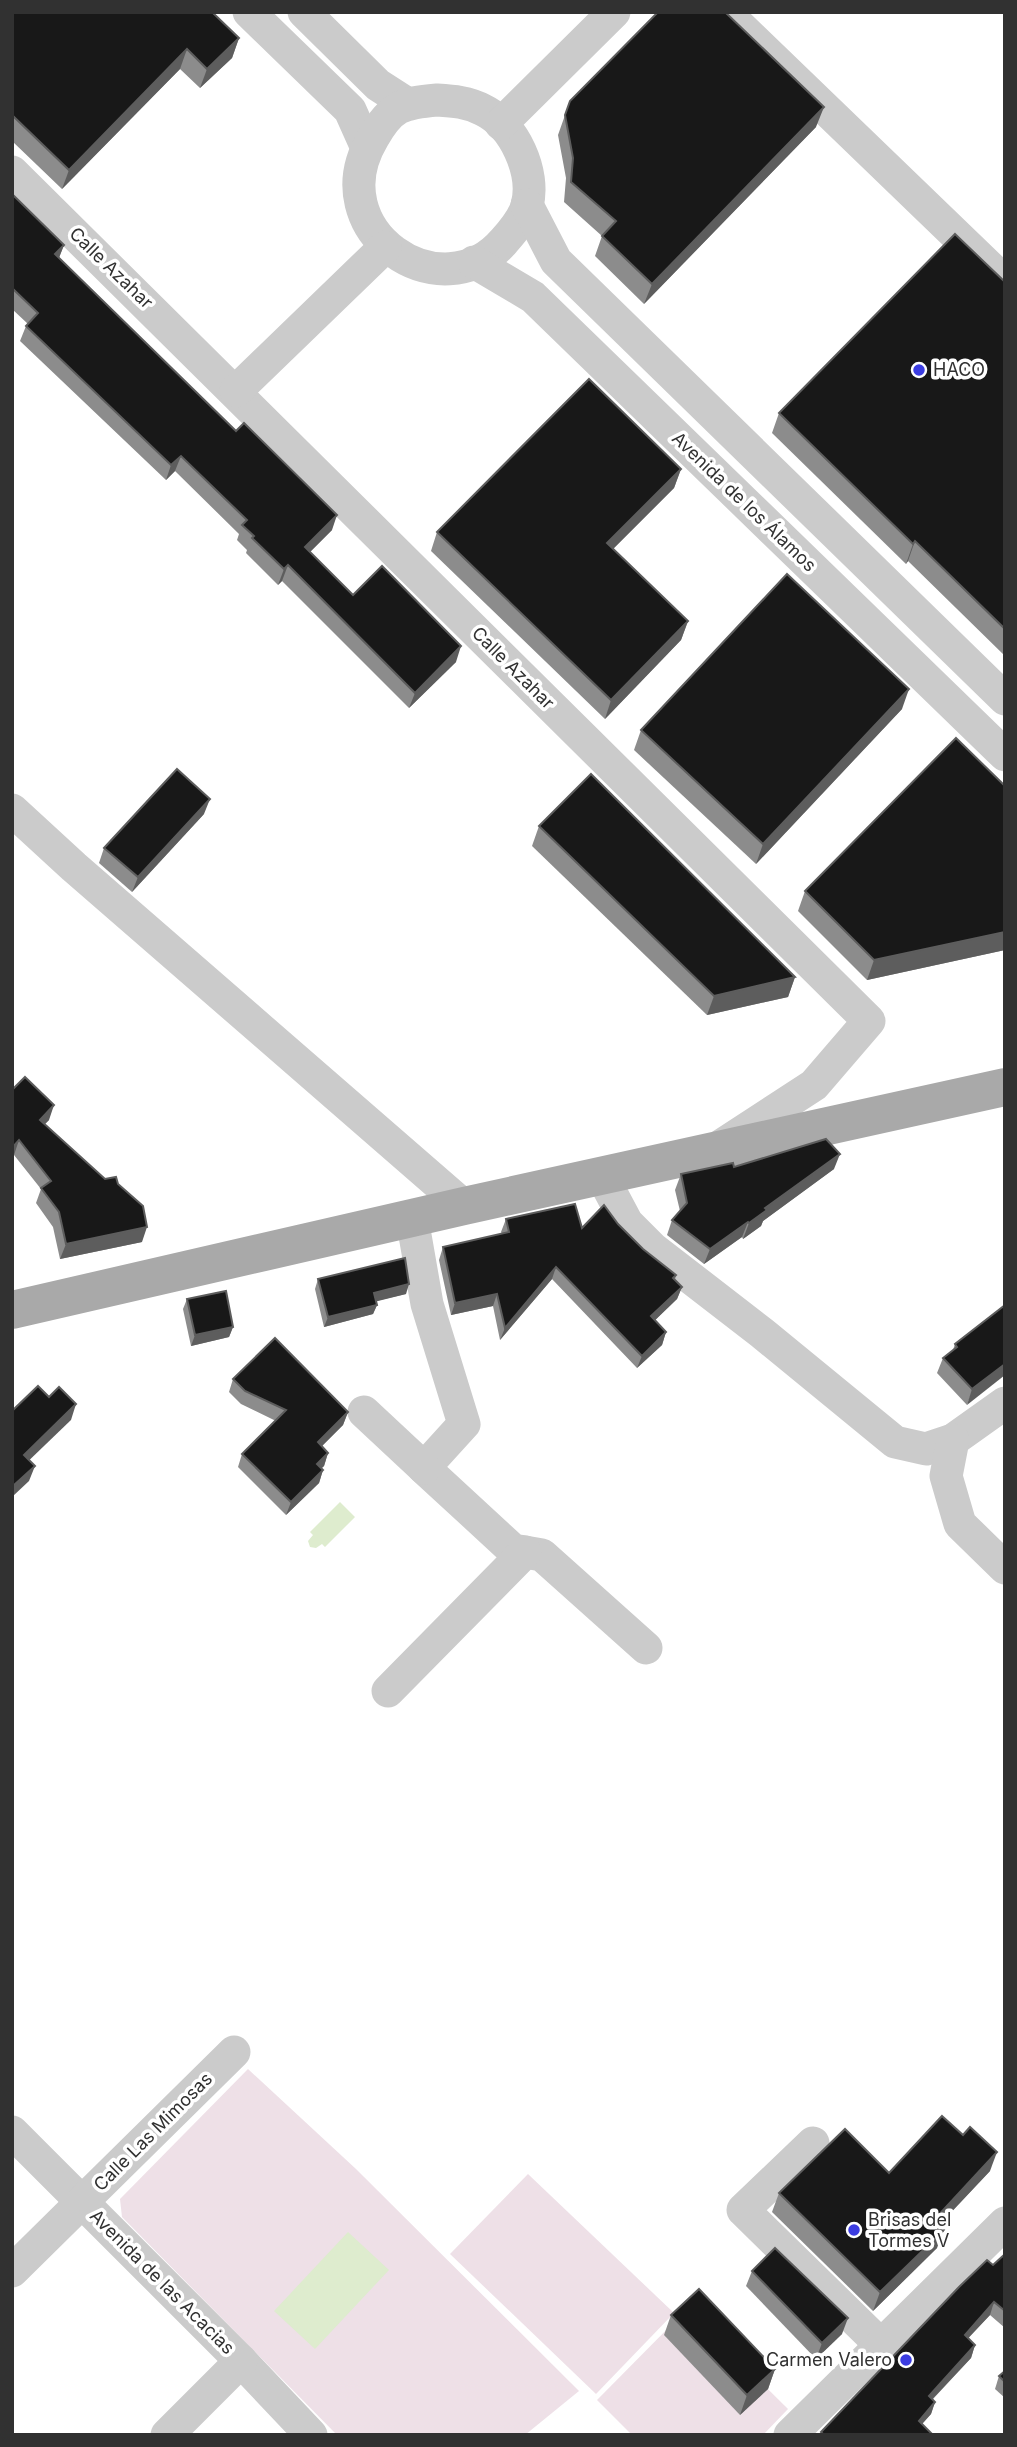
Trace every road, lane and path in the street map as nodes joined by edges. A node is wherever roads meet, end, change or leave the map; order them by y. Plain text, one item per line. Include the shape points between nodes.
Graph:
1 (250, 12) edge
2 (304, 12) edge
3 (614, 12) edge
4 (725, 12) edge
5 (406, 103) junction
6 (501, 124) junction
7 (367, 148) junction
8 (12, 172) edge
9 (527, 205) junction
10 (385, 247) junction
11 (474, 262) junction
12 (1005, 282) edge
13 (236, 391) junction
14 (1005, 699) edge
15 (1005, 755) edge
16 (12, 810) edge
17 (1001, 1086) edge
18 (715, 1150) junction
19 (602, 1176) junction
20 (464, 1206) junction
21 (412, 1218) junction
22 (12, 1310) edge
23 (1005, 1403) edge
24 (364, 1412) dead end
25 (953, 1440) junction
26 (424, 1468) junction
27 (525, 1552) junction
28 (1005, 1568) edge
29 (646, 1648) dead end
30 (388, 1691) dead end
31 (234, 2052) dead end
32 (12, 2132) edge
33 (813, 2143) dead end
34 (82, 2202) junction
35 (1005, 2223) edge
36 (12, 2271) edge
37 (881, 2345) junction
38 (241, 2361) junction
39 (167, 2435) edge
40 (311, 2435) edge
41 (790, 2435) edge

1 - 7 street via 350,110
2 - 5 street via 378,85
3 - 6 street
4 - 12 street
5 - 6 street via 466,103
5 - 7 street via 384,119
6 - 9 street via 519,145 528,178
7 - 10 street via 358,177 359,196 368,224
8 - 13 street, Calle Azahar
9 - 11 street via 496,251
9 - 14 street via 556,261
10 - 11 street via 417,265 450,269
10 - 13 street
11 - 15 street, Avenida de los Álamos via 533,297
13 - 18 street, Calle Azahar via 869,1021 814,1085
16 - 20 street
17 - 18 main road
18 - 19 main road
19 - 20 main road
19 - 25 street via 627,1223 652,1248 895,1442 926,1449
20 - 21 main road
21 - 22 main road
21 - 26 street via 427,1304 464,1423
23 - 25 street
24 - 26 street
25 - 28 street via 946,1476 960,1524
26 - 27 street via 513,1550
27 - 29 street via 542,1555
27 - 30 street
31 - 34 street, Calle Las Mimosas
32 - 34 street, Avenida de las Acacias
33 - 37 street via 743,2210
34 - 36 street, Calle Las Mimosas
34 - 38 street, Avenida de las Acacias
35 - 37 street
37 - 41 street
38 - 39 street
38 - 40 street, Avenida de las Acacias

